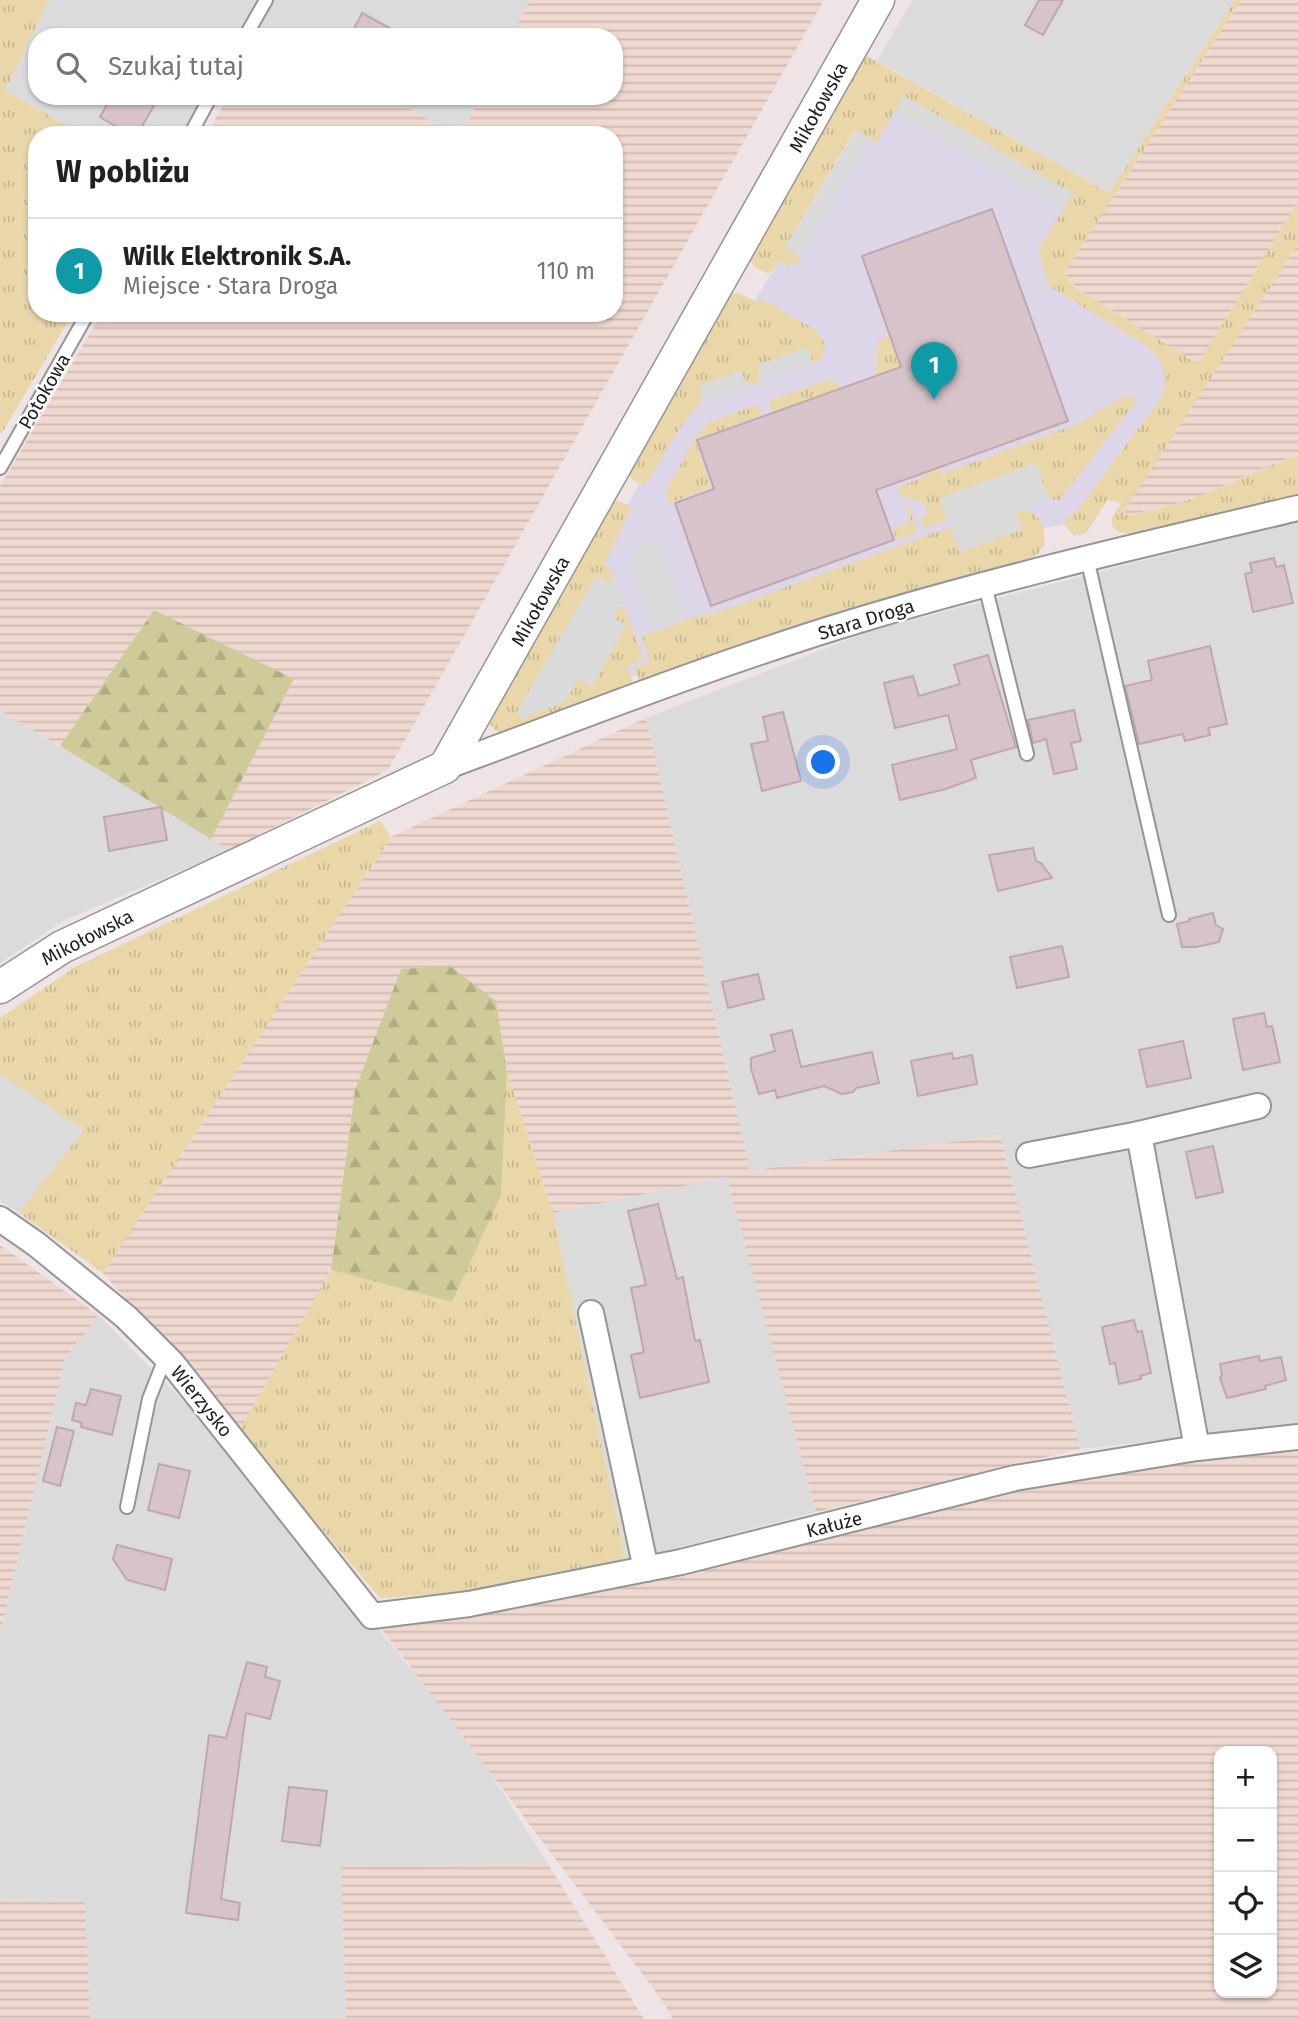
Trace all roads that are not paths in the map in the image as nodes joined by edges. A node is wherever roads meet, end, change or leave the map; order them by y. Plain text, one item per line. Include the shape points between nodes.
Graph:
1 (266, 0) edge
2 (878, 0) edge
3 (250, 28) edge
4 (206, 105) edge
5 (195, 126) edge
6 (83, 322) edge
7 (0, 468) edge
8 (1298, 508) edge
9 (1087, 558) junction
10 (985, 585) junction
11 (1027, 754) dead end
12 (445, 767) junction
13 (1169, 915) dead end
14 (0, 988) edge
15 (1258, 1106) dead end
16 (1139, 1134) junction
17 (1029, 1155) dead end
18 (0, 1219) edge
19 (591, 1313) dead end
20 (172, 1363) junction
21 (1298, 1437) edge
22 (1197, 1448) junction
23 (127, 1507) dead end
24 (646, 1569) junction
25 (372, 1616) joint

1 - 3 lane
2 - 12 street, Mikołowska
4 - 5 lane
6 - 7 lane, Potokowa
8 - 9 street, Stara Droga
9 - 10 street, Stara Droga
9 - 13 lane
10 - 11 lane
10 - 12 street, Stara Droga via 729,663
12 - 14 street, Mikołowska via 62,947
15 - 16 street
16 - 17 street
16 - 22 street
18 - 20 street, Wierzysko via 126,1317
19 - 24 street
20 - 23 lane via 162,1366 149,1399
20 - 25 street, Wierzysko
21 - 22 street, Kałuże
22 - 24 street, Kałuże via 1015,1478
24 - 25 street, Kałuże via 469,1604

